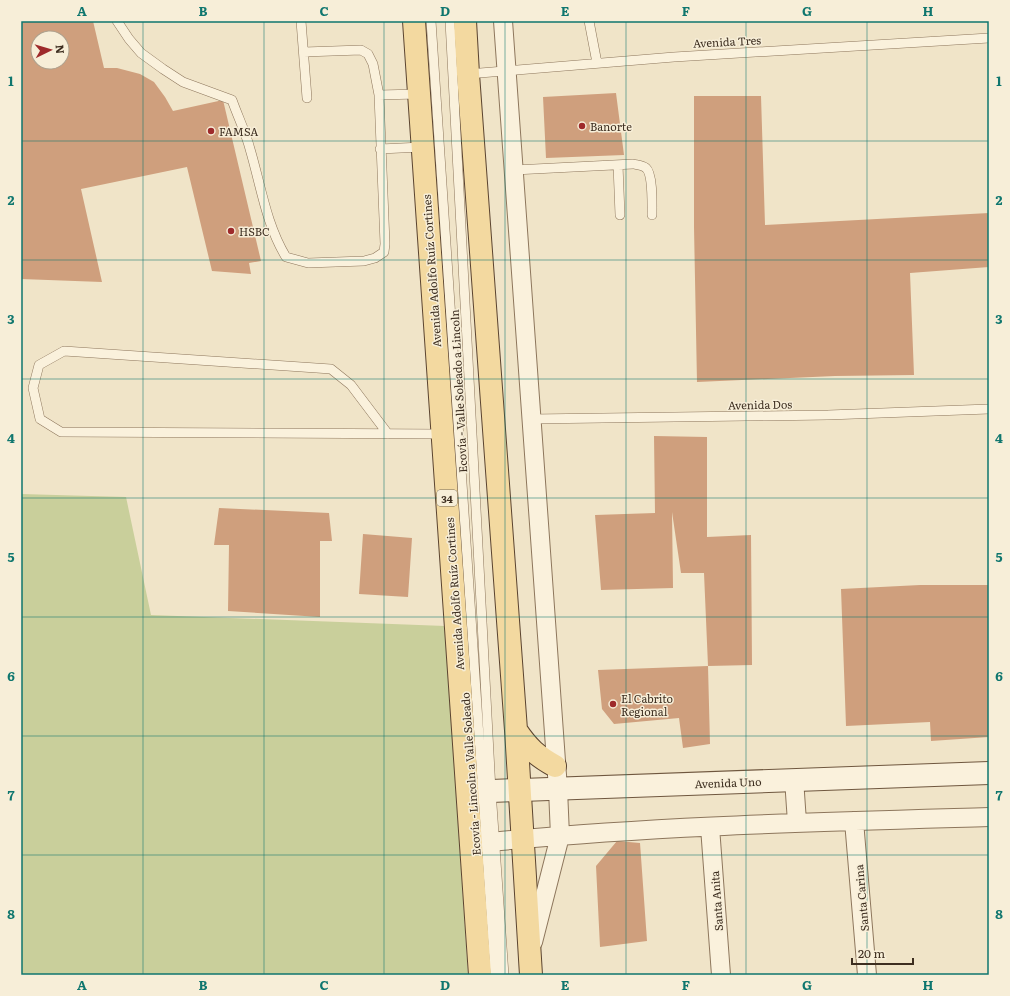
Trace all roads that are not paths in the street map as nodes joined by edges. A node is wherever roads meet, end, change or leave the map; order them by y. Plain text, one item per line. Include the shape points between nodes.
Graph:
1 (117, 21) edge
2 (301, 21) edge
3 (414, 21) edge
4 (431, 21) edge
5 (450, 21) edge
6 (465, 21) edge
7 (589, 21) edge
8 (506, 23) edge
9 (989, 38) edge
10 (304, 52) junction
11 (597, 63) junction
12 (506, 71) junction
13 (468, 74) junction
14 (418, 94) junction
15 (378, 95) junction
16 (307, 98) dead end
17 (422, 147) junction
18 (380, 148) junction
19 (618, 165) junction
20 (514, 170) junction
21 (620, 215) dead end
22 (652, 215) dead end
23 (989, 409) edge
24 (532, 419) junction
25 (388, 434) junction
26 (442, 434) junction
27 (516, 730) junction
28 (556, 766) junction
29 (989, 773) edge
30 (794, 779) junction
31 (558, 789) junction
32 (480, 790) junction
33 (520, 790) junction
34 (989, 817) edge
35 (854, 821) junction
36 (797, 822) junction
37 (710, 827) junction
38 (560, 836) junction
39 (523, 840) junction
40 (484, 843) junction
41 (530, 966) edge
42 (480, 975) edge
43 (496, 975) edge
44 (504, 975) edge
45 (721, 975) edge
46 (867, 975) edge

1 - 18 lane via 141,53 163,69 182,82 232,100 250,148 277,242 286,257 308,263 364,261 384,252 386,244
2 - 10 lane
3 - 14 main road, Avenida Adolfo Ruíz Cortines / 34
4 - 32 lane, Ecovía - Lincoln a Valle Soleado
5 - 32 lane, Ecovía - Valle Soleado a Lincoln
6 - 13 main road
7 - 11 lane
8 - 12 street
9 - 11 lane, Avenida Tres via 674,56
10 - 15 lane via 365,52 373,64
10 - 16 lane
11 - 12 lane, Avenida Tres
12 - 13 lane, Avenida Tres
12 - 20 street
13 - 27 main road
14 - 15 lane
14 - 17 main road, Avenida Adolfo Ruíz Cortines / 34
15 - 18 lane
17 - 18 lane
17 - 26 main road, Avenida Adolfo Ruíz Cortines / 34
19 - 20 lane
19 - 21 lane
19 - 22 lane via 633,164 646,168 650,175
20 - 24 street
23 - 24 lane, Avenida Dos via 828,415
24 - 28 street
25 - 25 lane via 61,432 40,419 33,388 39,365 64,351 331,369 351,385
25 - 26 lane
26 - 32 main road, Avenida Adolfo Ruíz Cortines / 34
27 - 28 main road via 526,745
27 - 33 main road
28 - 31 street
29 - 30 street, Avenida Uno
30 - 31 street, Avenida Uno
30 - 36 street
31 - 33 street, Avenida Uno
31 - 38 street
32 - 33 street, Avenida Uno
32 - 40 main road, Avenida Adolfo Ruíz Cortines / 34
33 - 39 main road
34 - 35 street
35 - 36 street
35 - 46 street, Santa Carina
36 - 37 street
37 - 38 street
37 - 45 street, Santa Anita
38 - 39 street
38 - 41 street
39 - 40 street
39 - 41 main road
40 - 42 main road, Avenida Adolfo Ruíz Cortines / 34
40 - 43 lane, Ecovía - Lincoln a Valle Soleado
40 - 44 lane

